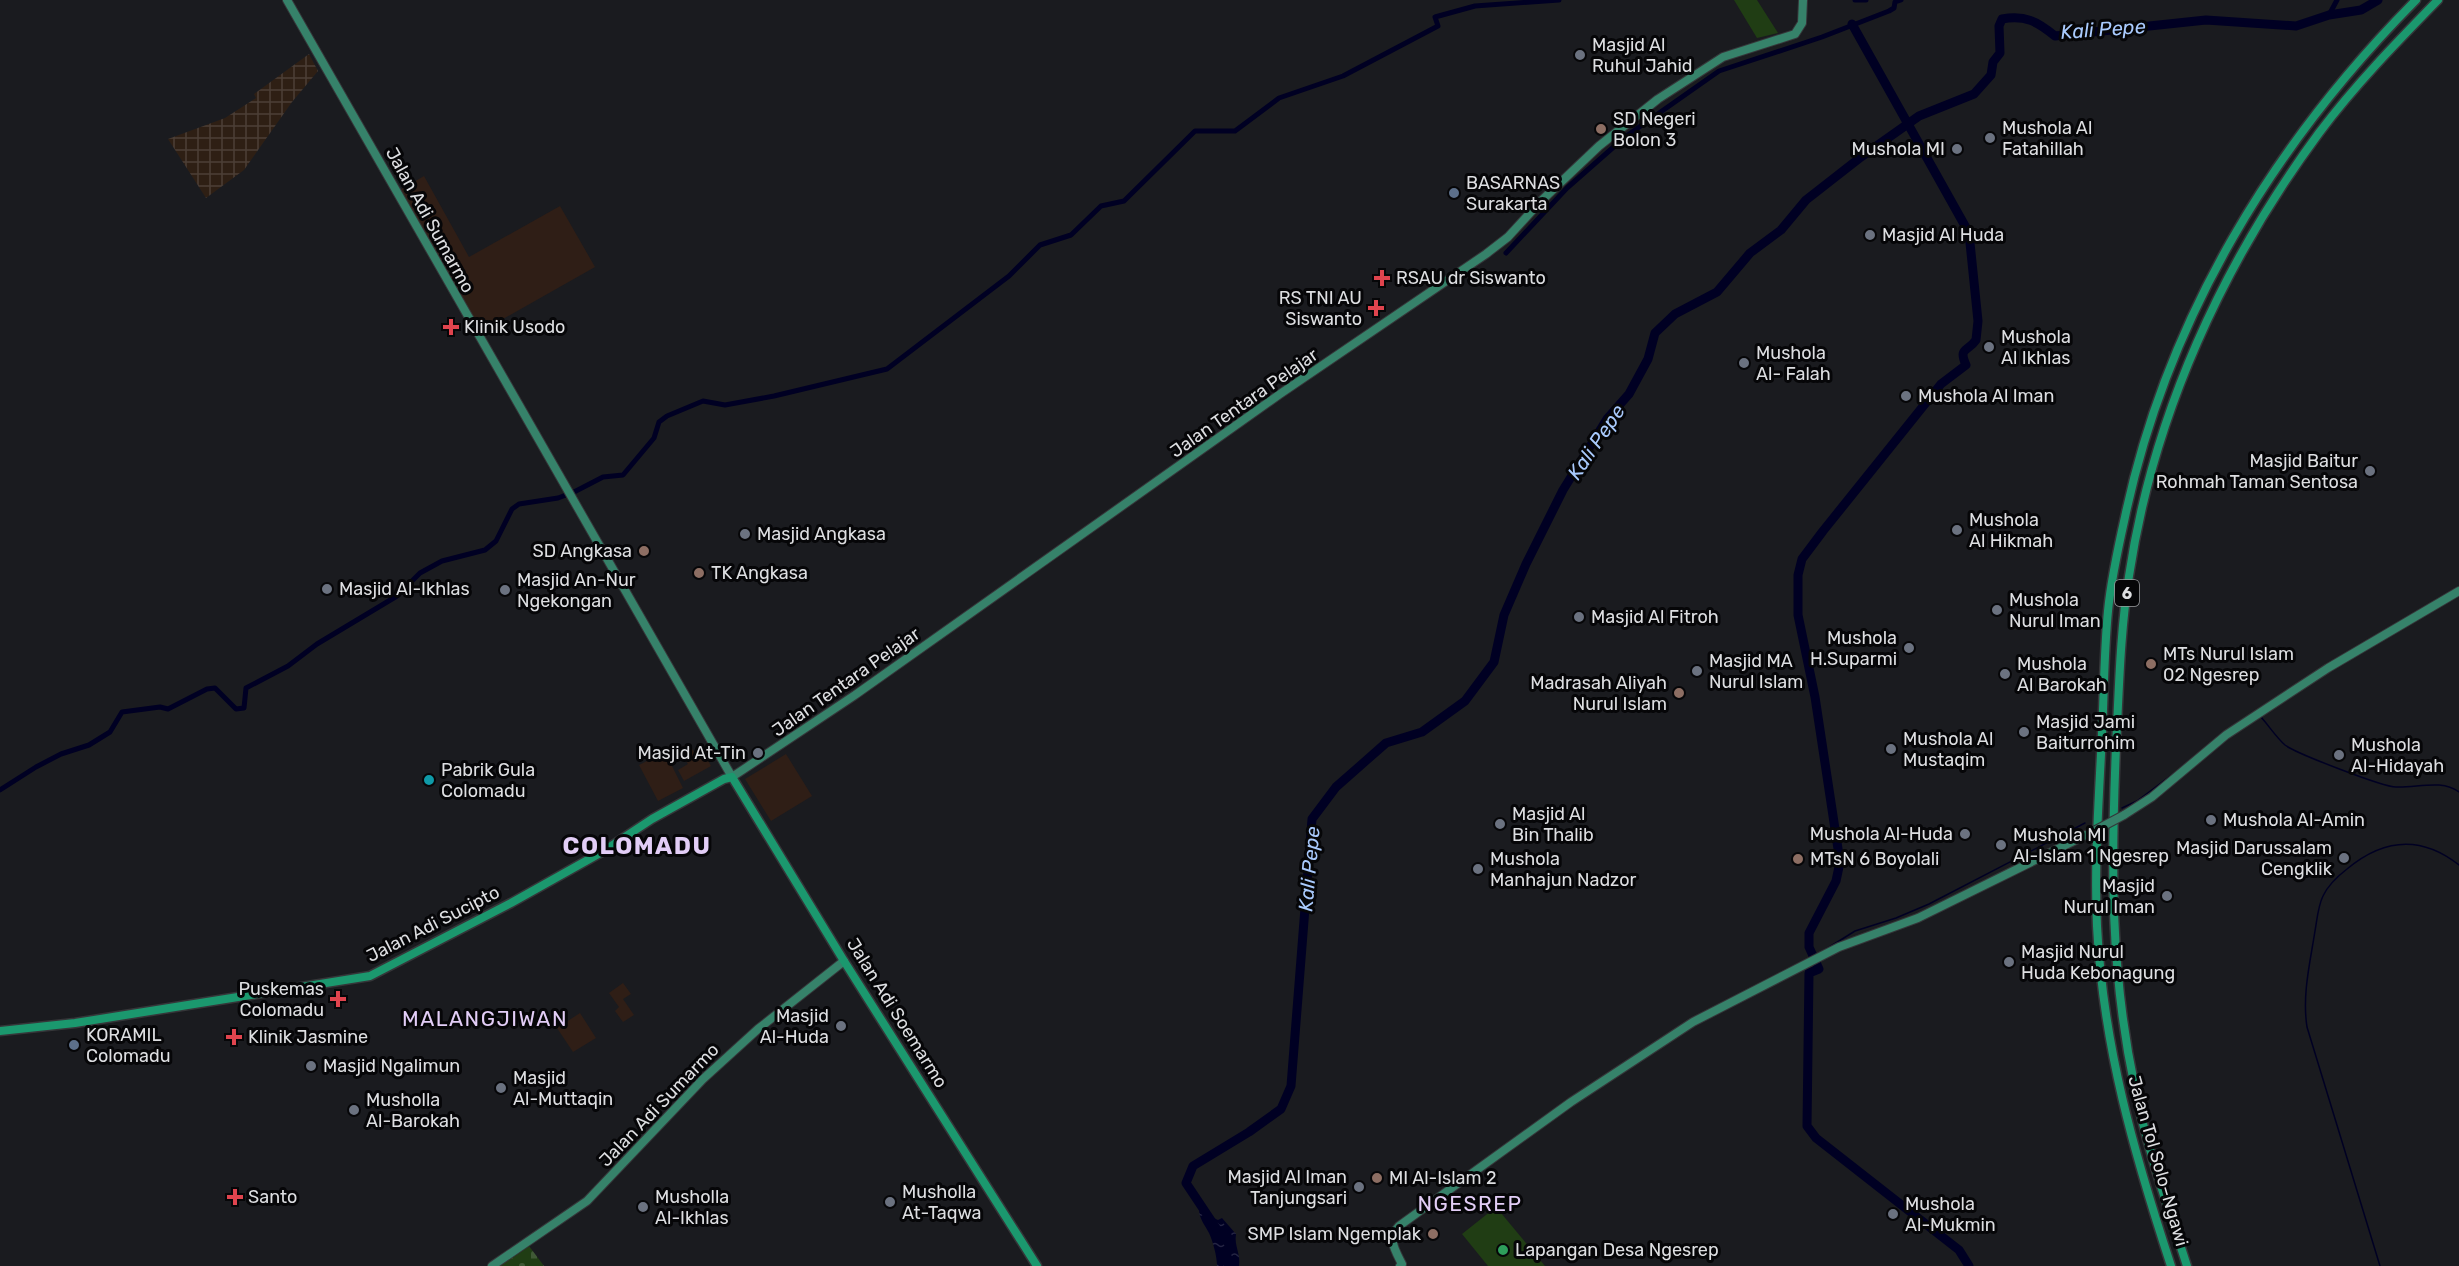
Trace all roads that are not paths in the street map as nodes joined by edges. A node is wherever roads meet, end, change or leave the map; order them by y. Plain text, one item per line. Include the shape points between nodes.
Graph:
1 (286, 0) edge
2 (1803, 0) edge
3 (2416, 0) edge
4 (2438, 0) edge
5 (2459, 591) edge
6 (763, 757) joint
7 (732, 777) junction
8 (844, 961) junction
9 (0, 1031) edge
10 (492, 1266) edge
11 (1037, 1266) edge
12 (1400, 1266) edge
13 (2170, 1266) edge
14 (2187, 1266) edge

1 - 7 main road, Jalan Adi Sumarmo
2 - 6 main road, Jalan Tentara Pelajar via 1802,23 1795,34 1723,57 1679,85 1599,146 1486,254
3 - 13 highway, Jalan Tol Solo–Ngawi / 6 via 2322,105 2236,230 2202,295 2153,412 2116,559 2108,610 2097,924 2108,1028 2120,1094
4 - 14 highway, Jalan Tol Solo–Ngawi / 6 via 2374,66 2320,132 2251,236 2192,355 2155,458 2139,521 2121,635 2113,919 2118,986 2135,1088
5 - 12 main road, bridge via 2328,668 2215,743 2138,807 1918,918 1819,957 1673,1034 1399,1226 1392,1242
6 - 7 main road, Jalan Adi Sucipto
7 - 8 highway, Jalan Adi Soemarmo
7 - 9 highway, Jalan Adi Sucipto via 652,819 511,903 370,976 75,1023
8 - 10 main road, Jalan Adi Sumarmo via 758,1029 703,1079 586,1201
8 - 11 highway, Jalan Adi Soemarmo

